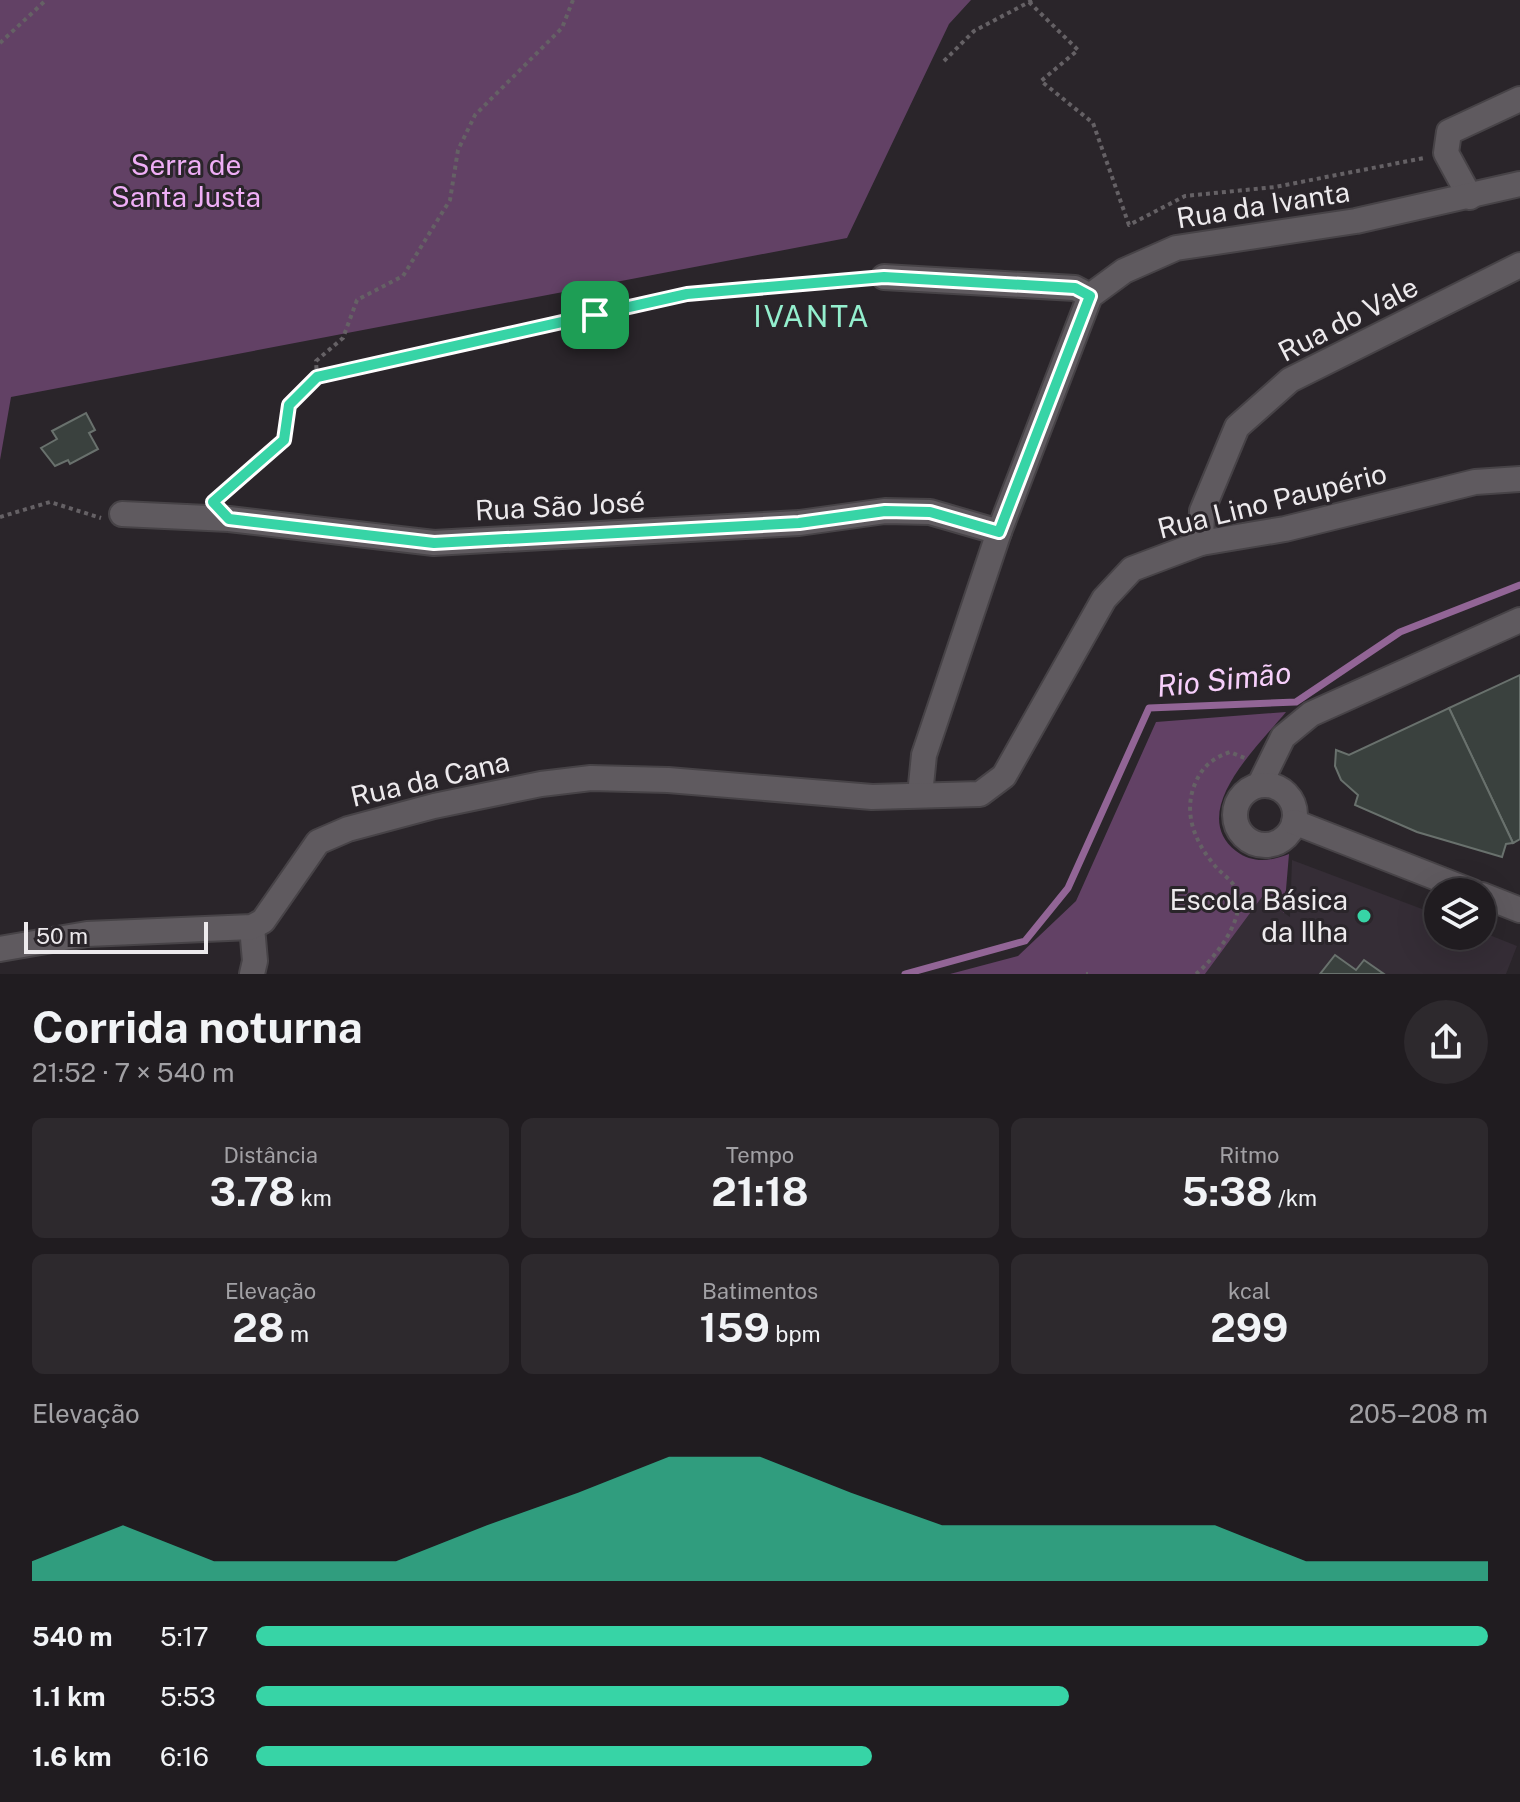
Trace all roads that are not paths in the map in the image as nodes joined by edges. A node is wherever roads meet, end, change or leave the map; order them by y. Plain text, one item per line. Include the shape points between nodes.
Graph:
1 (1520, 99) edge
2 (1520, 184) edge
3 (1460, 200) junction
4 (1520, 265) edge
5 (884, 277) road end
6 (1090, 296) junction
7 (1520, 479) edge
8 (122, 514) road end
9 (999, 532) junction
10 (1201, 543) junction
11 (1520, 620) edge
12 (1262, 779) junction
13 (920, 795) junction
14 (1294, 822) junction
15 (1437, 878) edge
16 (1496, 901) edge
17 (1520, 910) edge
18 (252, 927) junction
19 (0, 949) edge
20 (252, 974) edge

1 - 3 street via 1449,132 1446,153
2 - 3 street, Rua da Ivanta
3 - 6 street, Rua da Ivanta via 1176,248 1124,271
4 - 10 street, Rua do Vale via 1290,380 1237,427 1202,511
5 - 6 street via 1075,288
6 - 9 street
7 - 10 street, Rua Lino Paupério via 1475,482 1285,529
8 - 9 street, Rua São José via 229,519 434,543 799,523 885,511 930,512
9 - 13 street via 924,755
10 - 13 street, Rua Lino Paupério via 1132,569 1104,599 1004,776 980,794
11 - 12 street via 1311,714 1283,737
12 - 14 street via 1288,794
12 - 14 street via 1242,794 1234,812 1239,831 1254,844 1274,844
13 - 18 street, Rua da Cana via 872,797 591,778 510,790 420,809 318,842 263,921
14 - 15 street
16 - 17 street
18 - 19 street via 87,934
18 - 20 street

